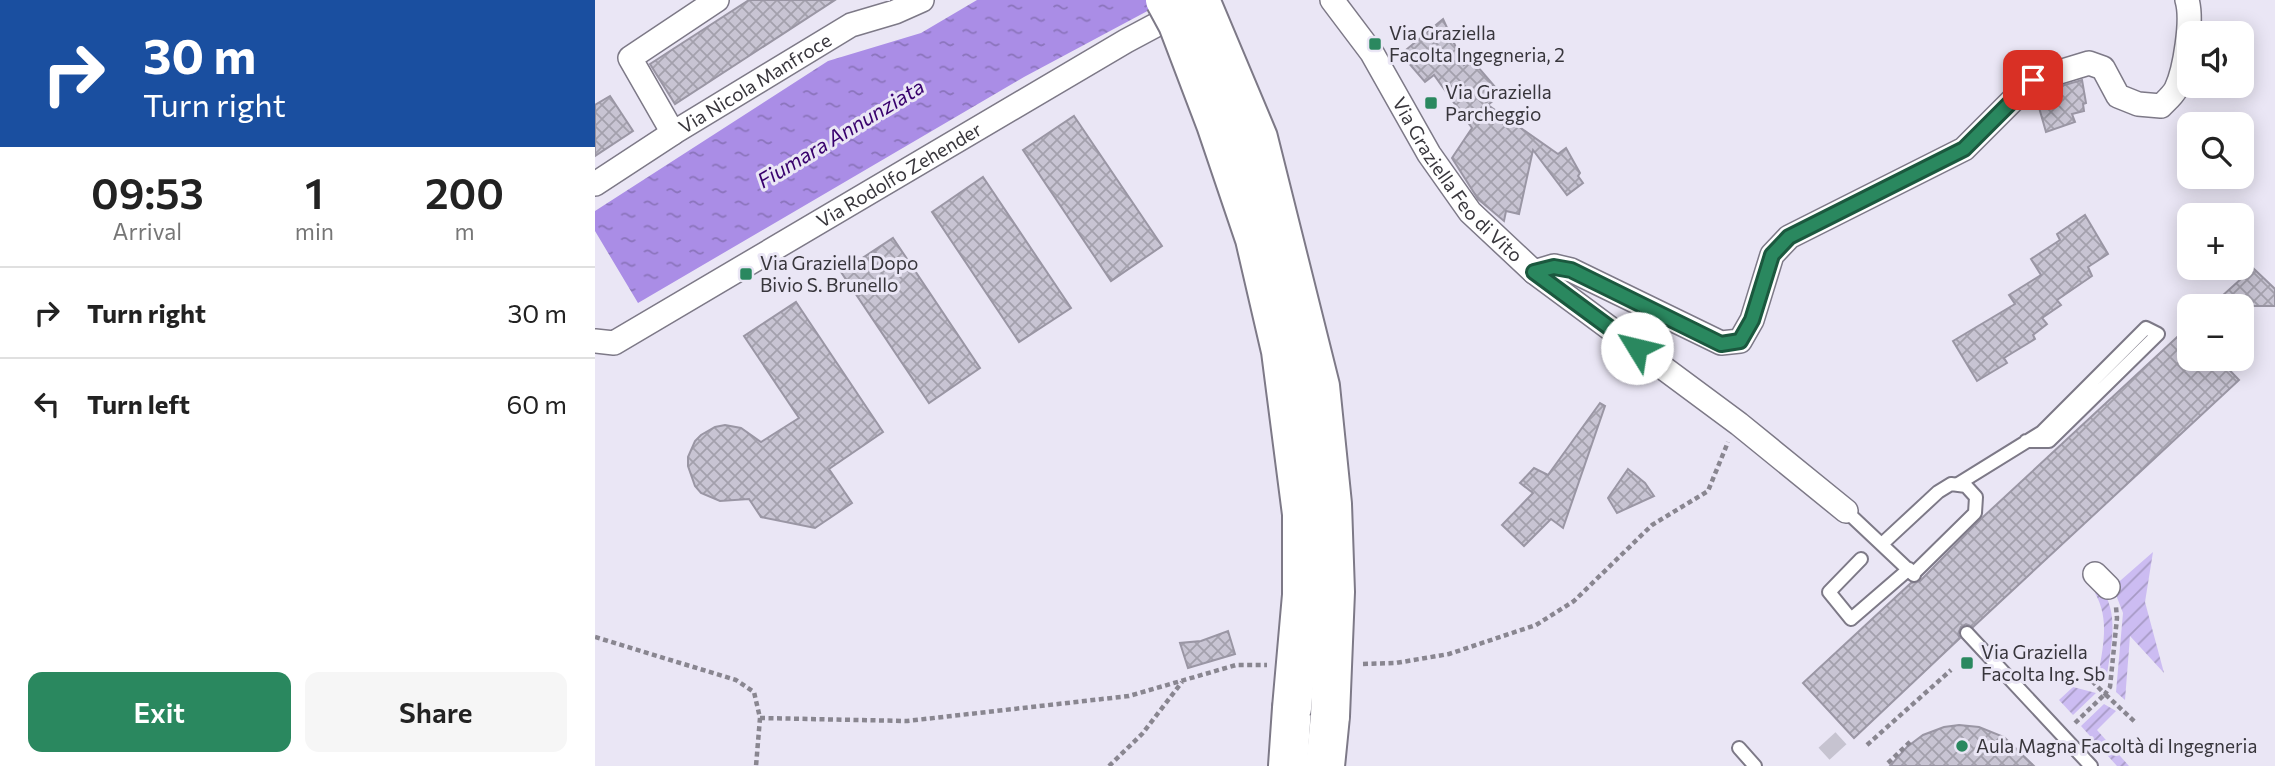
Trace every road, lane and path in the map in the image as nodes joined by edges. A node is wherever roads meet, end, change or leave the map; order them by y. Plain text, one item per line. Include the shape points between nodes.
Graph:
1 (717, 0) edge
2 (921, 0) edge
3 (1165, 0) edge
4 (1201, 0) edge
5 (1332, 0) edge
6 (2187, 0) edge
7 (673, 133) junction
8 (595, 184) edge
9 (1534, 272) junction
10 (595, 341) edge
11 (2026, 441) junction
12 (1958, 484) junction
13 (1846, 510) joint
14 (1882, 544) junction
15 (1861, 559) dead end
16 (1913, 573) junction
17 (2101, 580) dead end
18 (1967, 633) dead end
19 (595, 637) edge
20 (1951, 670) dead end
21 (2087, 676) dead end
22 (1183, 680) dead end
23 (2105, 694) junction
24 (2135, 722) dead end
25 (2062, 735) junction
26 (1910, 741) dead end
27 (1867, 746) dead end
28 (1739, 748) dead end
29 (1888, 763) dead end
30 (756, 766) edge
31 (1109, 766) edge
32 (1288, 766) edge
33 (1325, 766) edge
34 (1755, 766) edge
35 (2091, 766) edge

1 - 7 street via 630,58
2 - 7 street, Via Nicola Manfroce via 852,25
3 - 32 highway, bridge via 1216,124 1255,239 1281,351 1302,514 1303,595
4 - 10 street, Via Rodolfo Zehender via 614,343
4 - 33 highway, bridge via 1258,138 1320,386 1335,592
5 - 9 street, Via Graziella Feo di Vito via 1372,53 1429,154 1470,212
6 - 9 street via 2189,38 2176,91 2161,106 2118,96 2103,68 2089,63 2033,80 1964,149 1789,237 1772,255 1752,320 1740,341 1721,344 1571,270 1554,267
7 - 8 street, Via Nicola Manfroce
9 - 13 street, Via Graziella Feo di Vito
11 - 11 lane via 2042,432 2146,328 2158,334 2049,441
11 - 12 lane
12 - 14 lane via 1938,492
12 - 16 lane via 1976,497 1975,513
13 - 14 lane
14 - 16 lane
15 - 16 lane via 1829,592 1851,619
17 - 23 path via 2115,603 2117,618 2110,687
18 - 25 lane
19 - 30 path via 736,680 754,692 761,718
20 - 27 path
21 - 23 path
22 - 31 path via 1142,734
23 - 24 path
23 - 25 path
25 - 35 lane
26 - 29 path
28 - 34 lane

